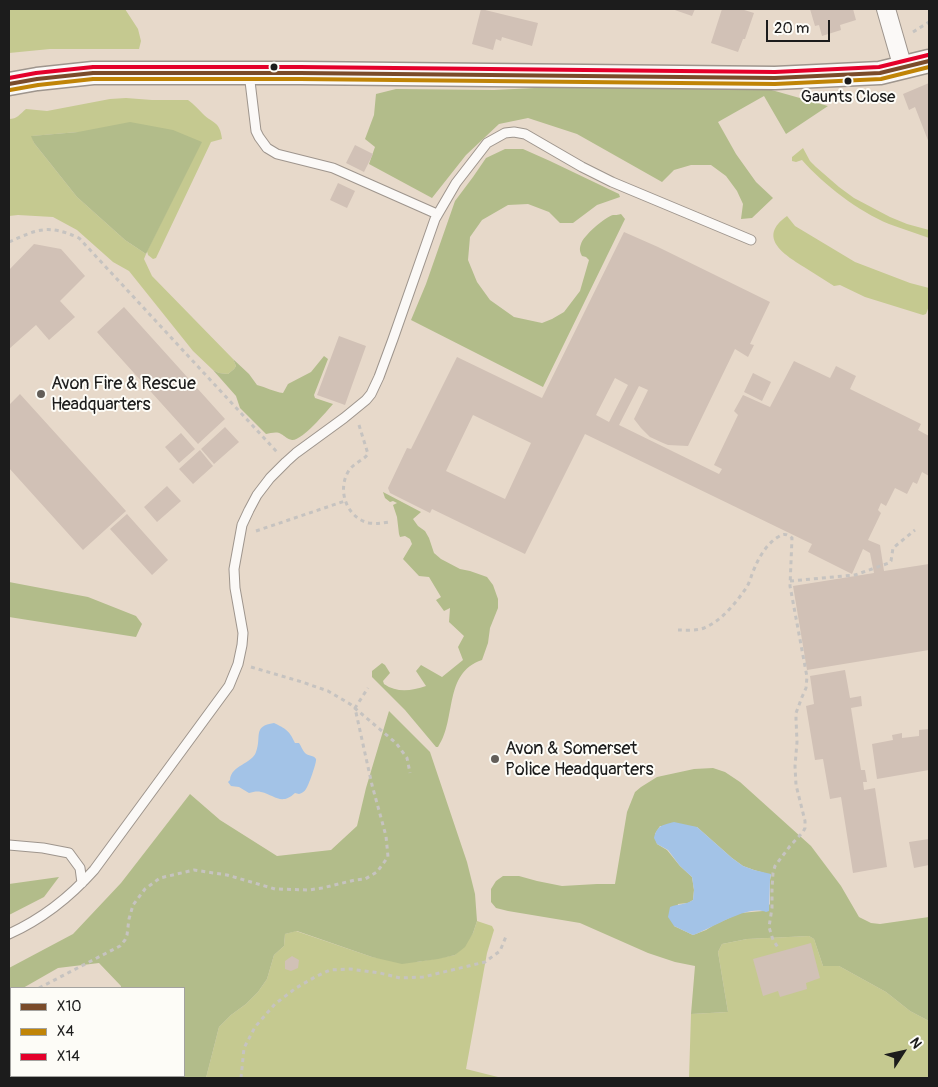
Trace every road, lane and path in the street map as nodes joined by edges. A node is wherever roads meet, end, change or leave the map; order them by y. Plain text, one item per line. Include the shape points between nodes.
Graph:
1 (886, 9) edge
2 (929, 61) edge
3 (903, 68) junction
4 (249, 73) junction
5 (9, 84) edge
6 (437, 214) junction
7 (750, 240) dead end
8 (9, 242) edge
9 (354, 410) junction
10 (286, 462) junction
11 (345, 501) junction
12 (389, 522) dead end
13 (916, 530) dead end
14 (240, 537) junction
15 (790, 581) junction
16 (678, 630) dead end
17 (237, 668) junction
18 (368, 688) dead end
19 (355, 708) junction
20 (410, 773) dead end
21 (9, 845) edge
22 (82, 883) junction
23 (9, 934) edge
24 (507, 934) dead end
25 (779, 949) dead end
26 (41, 987) edge
27 (241, 1078) edge

1 - 3 street
2 - 3 street
3 - 4 street via 880,73 775,78
4 - 5 street via 93,73
4 - 6 lane via 256,131 267,148 277,154 333,168
6 - 7 lane via 487,143 505,133 519,132 612,182
6 - 9 lane via 375,386
8 - 10 path via 50,229 79,238
9 - 10 lane
9 - 11 path via 368,454 356,462 344,480
10 - 14 lane via 258,495 242,525
11 - 12 path via 350,511 368,523
11 - 14 path
13 - 15 path via 893,548 889,564 855,574
14 - 17 lane via 234,569 243,632
15 - 16 path via 792,538 784,534 769,544 755,566 746,590 720,618 703,628
15 - 25 path via 807,677 796,720 795,766 805,825 773,873 769,927
17 - 19 path via 302,682 328,691
17 - 22 lane via 214,707 104,858
18 - 19 path
19 - 20 path via 400,747 407,758
19 - 26 path via 386,836 388,857 377,872 365,879 309,890 276,889 194,870 160,878 145,889 133,905 127,935 120,946
21 - 22 lane via 69,853 80,868
22 - 23 lane via 35,921
24 - 27 path via 500,951 485,962 423,977 400,978 350,969 330,970 315,977 275,1004 256,1027 244,1048

